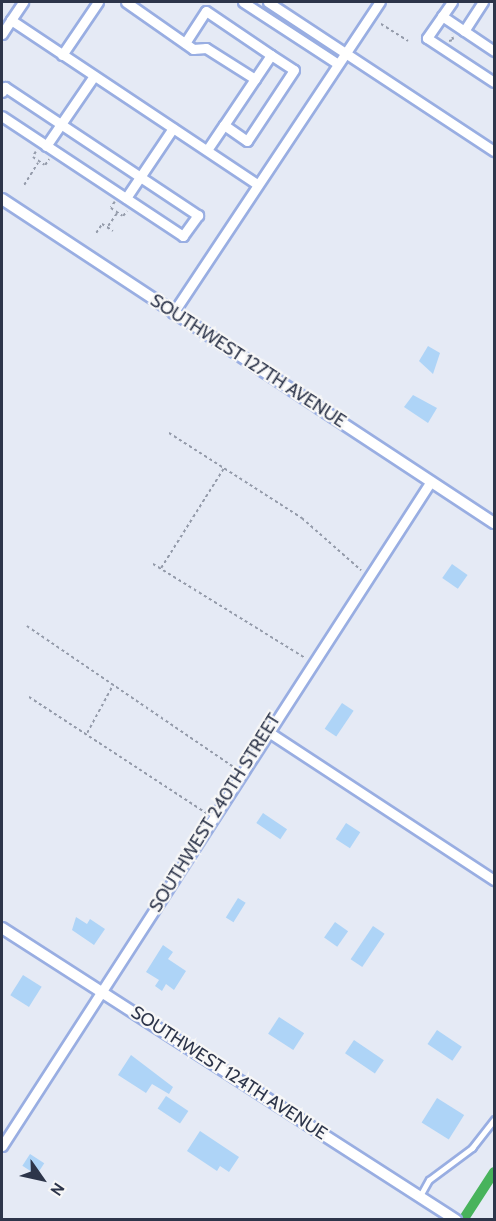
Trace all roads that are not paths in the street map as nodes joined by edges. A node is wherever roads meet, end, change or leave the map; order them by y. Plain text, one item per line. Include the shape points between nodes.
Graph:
1 (23, 2) edge
2 (98, 2) edge
3 (126, 2) edge
4 (243, 2) edge
5 (268, 2) edge
6 (377, 2) edge
7 (452, 2) edge
8 (483, 2) edge
9 (442, 16) junction
10 (11, 20) junction
11 (464, 31) junction
12 (2, 34) edge
13 (185, 43) junction
14 (495, 51) edge
15 (346, 53) junction
16 (62, 55) junction
17 (272, 55) junction
18 (338, 64) junction
19 (94, 76) junction
20 (255, 79) junction
21 (495, 82) edge
22 (2, 92) edge
23 (2, 116) edge
24 (61, 124) junction
25 (224, 125) junction
26 (173, 128) junction
27 (43, 147) junction
28 (207, 150) junction
29 (495, 151) edge
30 (140, 177) junction
31 (257, 183) junction
32 (2, 199) edge
33 (124, 201) junction
34 (173, 313) junction
35 (430, 481) junction
36 (495, 523) edge
37 (267, 731) junction
38 (495, 880) edge
39 (2, 928) edge
40 (102, 992) junction
41 (495, 1120) edge
42 (2, 1146) edge
43 (420, 1196) junction
44 (452, 1217) edge

1 - 10 street
2 - 16 street
3 - 13 street
4 - 18 street
5 - 15 street
6 - 15 street
7 - 9 street
8 - 11 street
9 - 11 street
9 - 21 street via 428,38
10 - 12 street
10 - 16 street
11 - 14 street
13 - 17 street via 206,11
13 - 20 street via 193,49 206,48
15 - 18 street
15 - 29 street
16 - 19 street
17 - 20 street
17 - 25 street via 294,70 247,141
18 - 31 street
19 - 24 street
19 - 26 street
20 - 25 street
22 - 24 street via 5,87
23 - 27 street
24 - 27 street
24 - 30 street
25 - 28 street
26 - 28 street
26 - 30 street
27 - 33 street
28 - 31 street
30 - 33 street
30 - 33 street via 198,215 183,236
31 - 34 street
32 - 34 street, SOUTHWEST 127TH AVENUE
34 - 35 street, SOUTHWEST 127TH AVENUE
35 - 36 street, SOUTHWEST 127TH AVENUE
35 - 37 street, SOUTHWEST 240TH STREET
37 - 38 street
37 - 40 street, SOUTHWEST 240TH STREET
39 - 40 street, SOUTHWEST 124TH AVENUE
40 - 42 street, SOUTHWEST 240TH STREET
40 - 43 street, SOUTHWEST 124TH AVENUE
41 - 43 lane via 472,1148 429,1180
43 - 44 street, SOUTHWEST 124TH AVENUE

